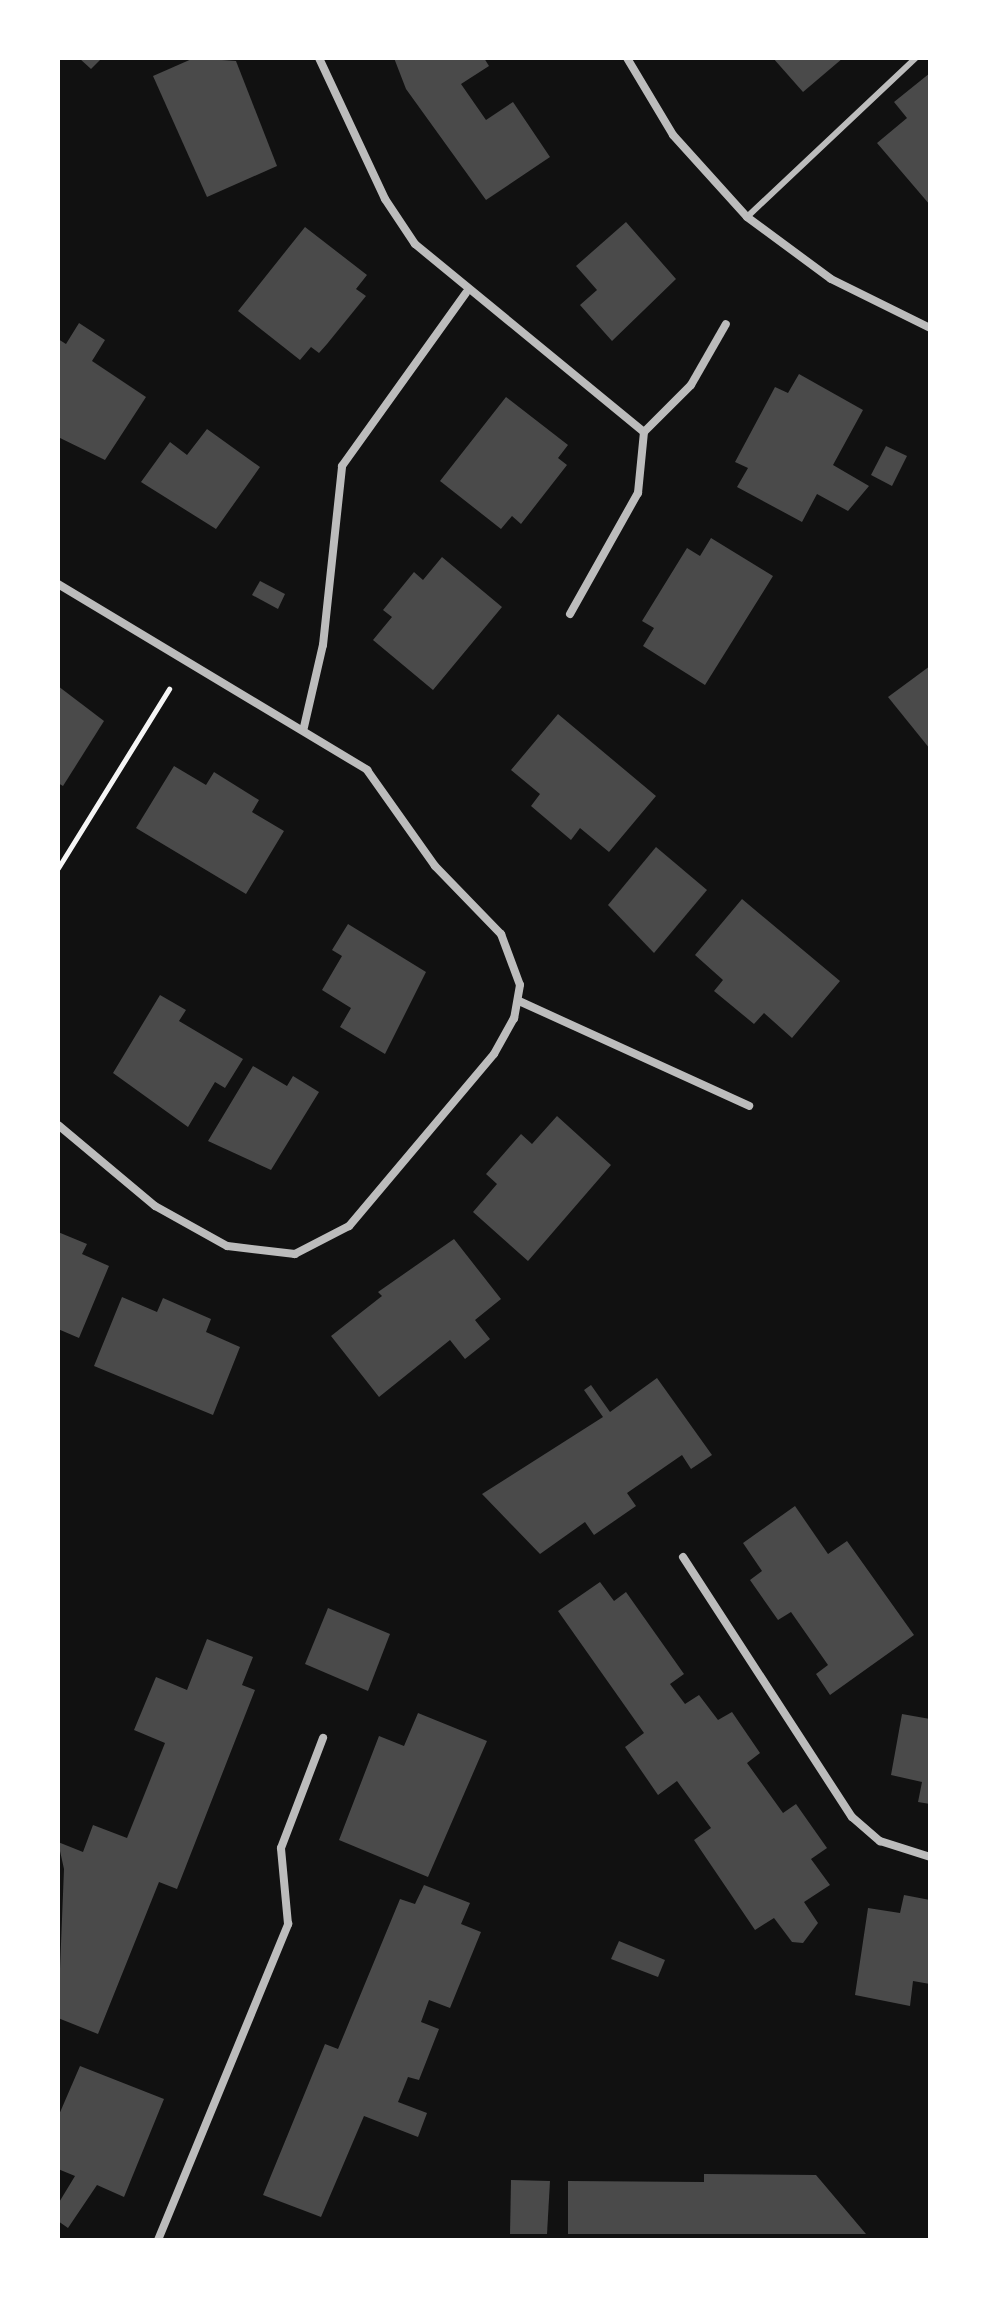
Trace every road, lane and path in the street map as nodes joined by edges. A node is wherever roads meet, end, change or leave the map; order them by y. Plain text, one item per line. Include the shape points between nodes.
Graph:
1 (319, 58) edge
2 (627, 58) edge
3 (916, 58) edge
4 (747, 217) junction
5 (466, 293) junction
6 (726, 324) dead end
7 (930, 328) edge
8 (644, 432) junction
9 (58, 584) edge
10 (570, 614) dead end
11 (188, 659) junction
12 (304, 727) junction
13 (58, 868) edge
14 (519, 1001) junction
15 (749, 1106) dead end
16 (58, 1125) edge
17 (683, 1557) dead end
18 (323, 1738) dead end
19 (930, 1857) edge
20 (158, 2240) edge

1 - 5 street via 400,224
2 - 4 street via 673,135
3 - 4 lane
4 - 7 street via 831,279
5 - 8 street
5 - 12 street via 342,466 323,645
6 - 8 street via 691,385
8 - 10 street via 638,493
9 - 11 street
11 - 12 street
11 - 13 path
12 - 14 street via 367,770 435,866 501,934 518,970
14 - 15 street
14 - 16 street via 494,1054 349,1226 295,1254 249,1252 216,1240 155,1206
17 - 19 street via 852,1817 880,1841
18 - 20 street via 281,1848 288,1924

